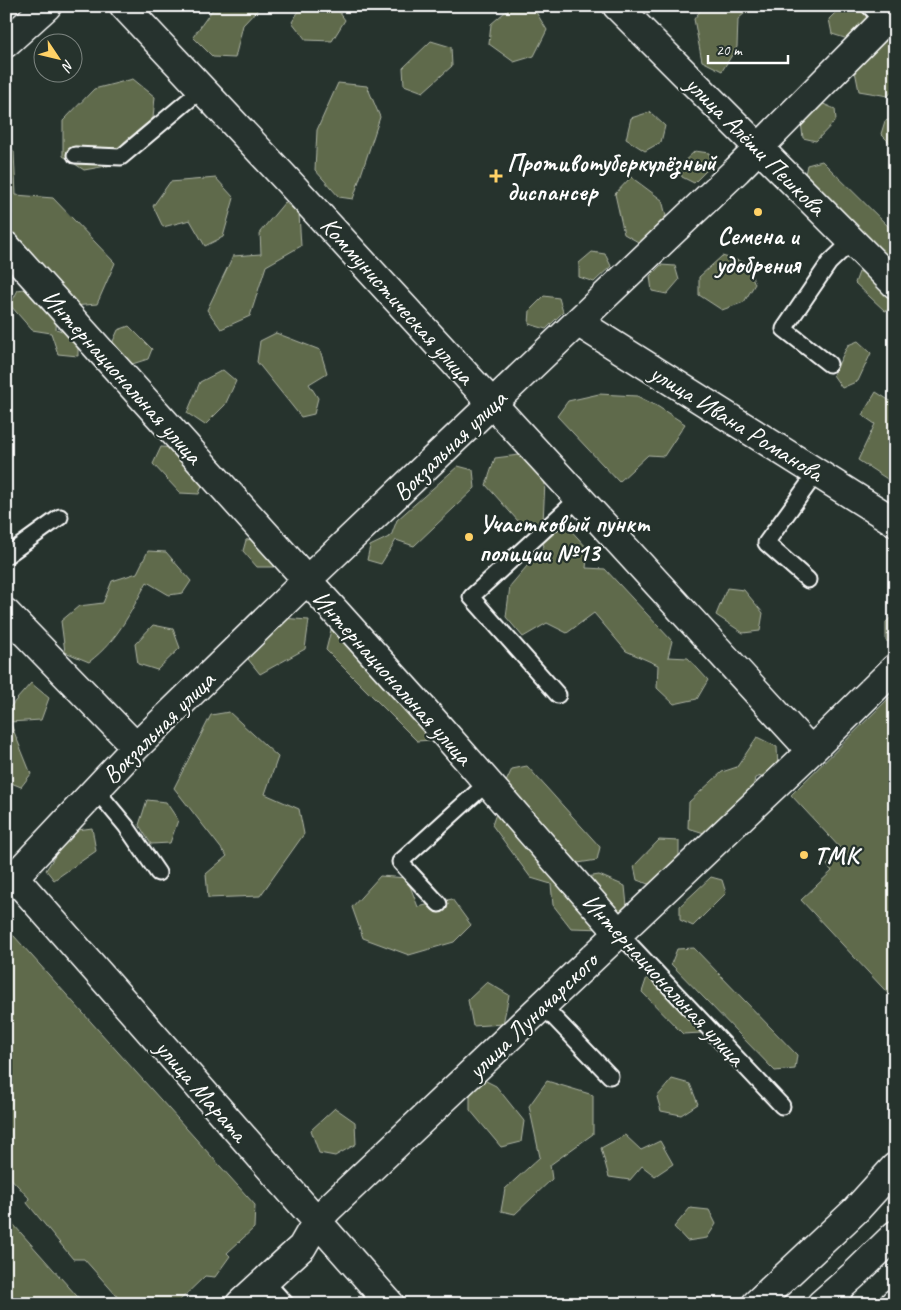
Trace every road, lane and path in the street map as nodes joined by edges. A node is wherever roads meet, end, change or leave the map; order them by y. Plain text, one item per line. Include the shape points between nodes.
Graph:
1 (47, 6) edge
2 (124, 6) edge
3 (617, 6) edge
4 (882, 12) edge
5 (6, 43) edge
6 (202, 89) junction
7 (759, 148) junction
8 (75, 155) dead end
9 (852, 240) junction
10 (6, 246) edge
11 (895, 284) edge
12 (579, 323) junction
13 (829, 364) dead end
14 (493, 404) junction
15 (817, 472) junction
16 (579, 498) junction
17 (60, 517) dead end
18 (895, 522) edge
19 (6, 556) edge
20 (307, 580) junction
21 (808, 580) dead end
22 (6, 613) edge
23 (891, 674) edge
24 (558, 695) dead end
25 (136, 747) junction
26 (811, 751) junction
27 (488, 783) junction
28 (96, 790) junction
29 (158, 873) dead end
30 (10, 880) edge
31 (439, 904) dead end
32 (619, 933) junction
33 (543, 1006) junction
34 (610, 1076) dead end
35 (782, 1106) dead end
36 (895, 1167) edge
37 (317, 1221) junction
38 (895, 1235) edge
39 (265, 1281) junction
40 (240, 1304) edge
41 (286, 1304) edge
42 (390, 1304) edge
43 (756, 1304) edge
44 (821, 1304) edge

1 - 5 street
2 - 6 street, Коммунистическая улица
3 - 7 street, улица Алёши Пешкова
4 - 7 street, Вокзальная улица
6 - 8 lane via 121,157
6 - 14 street, Коммунистическая улица
7 - 9 street, улица Алёши Пешкова
7 - 12 street, Вокзальная улица
9 - 11 street, улица Алёши Пешкова
9 - 13 lane via 829,263 784,329
10 - 20 street, Интернациональная улица
12 - 14 street, Вокзальная улица
12 - 15 street, улица Ивана Романова
14 - 16 street, Коммунистическая улица
14 - 20 street, Вокзальная улица
15 - 18 street, улица Ивана Романова
15 - 21 lane via 766,543
16 - 24 lane via 471,597
16 - 26 street, Коммунистическая улица
17 - 19 lane
20 - 25 street, Вокзальная улица
20 - 27 street, Интернациональная улица
22 - 25 street
23 - 26 street, улица Луначарского
25 - 28 street, Вокзальная улица
26 - 32 street, улица Луначарского
27 - 31 lane via 400,862
27 - 32 street, Интернациональная улица
28 - 29 lane
28 - 30 street, Вокзальная улица
30 - 37 street, улица Марата
32 - 33 street, улица Луначарского
32 - 35 lane, Интернациональная улица
33 - 34 lane
33 - 37 street, улица Луначарского
36 - 43 street via 856,1210
37 - 39 street, улица Луначарского via 302,1247
37 - 42 street, улица Марата
38 - 44 street
39 - 40 street, улица Луначарского
39 - 41 lane

